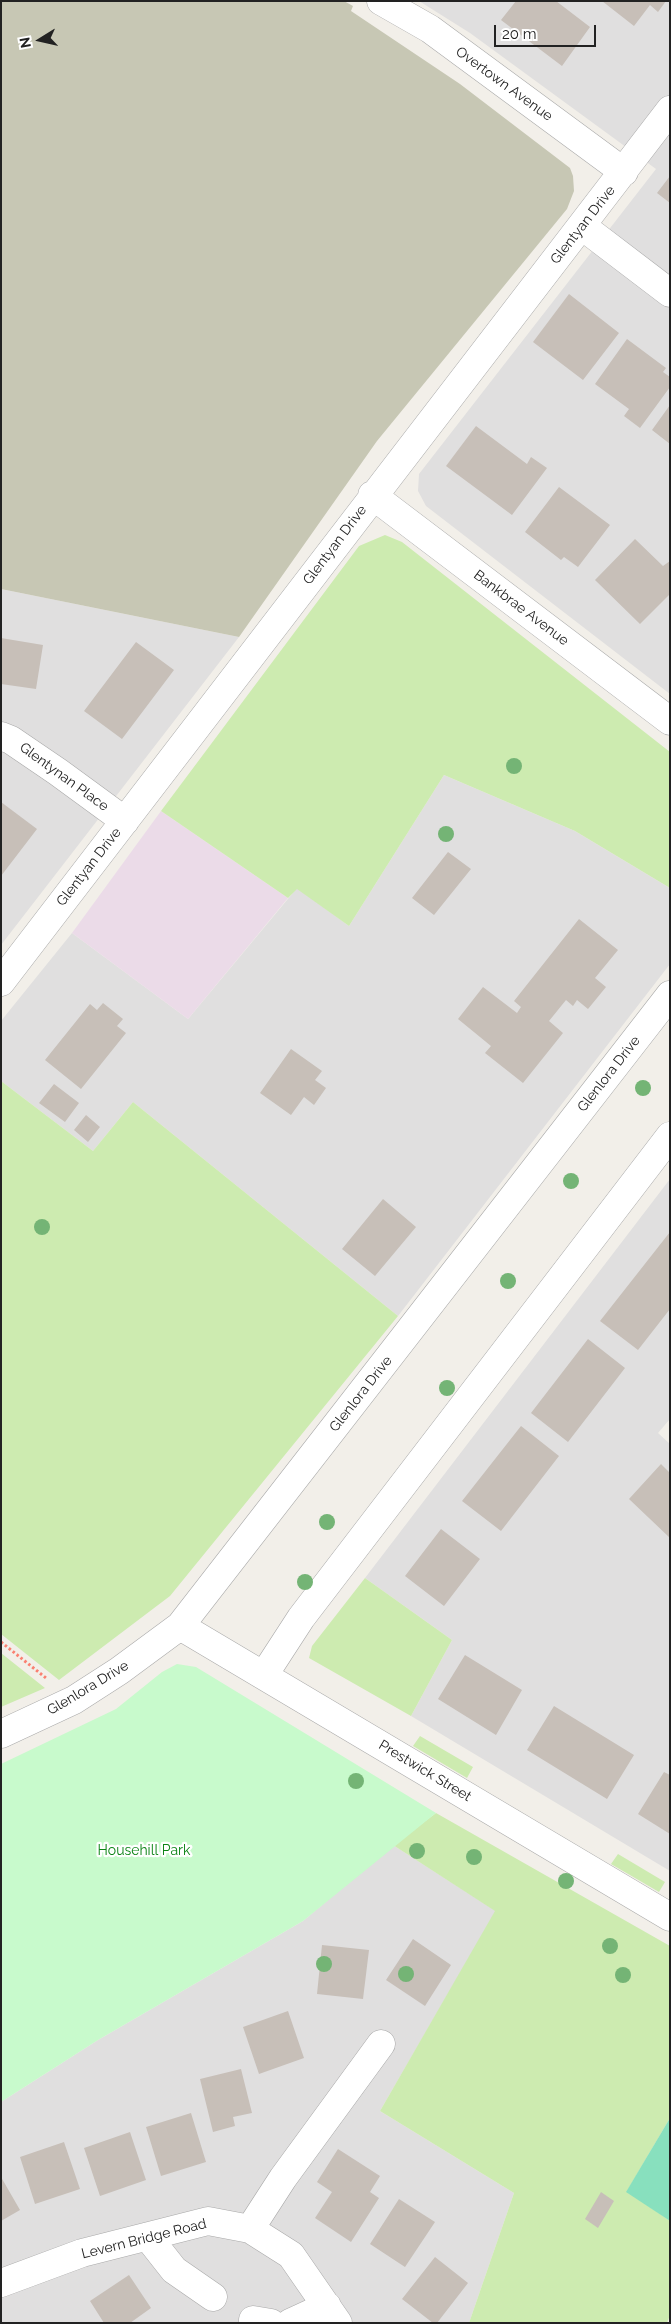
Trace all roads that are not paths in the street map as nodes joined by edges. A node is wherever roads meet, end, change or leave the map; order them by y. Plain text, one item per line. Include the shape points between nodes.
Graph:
1 (382, 1) edge
2 (670, 110) edge
3 (624, 172) junction
4 (582, 226) junction
5 (670, 293) edge
6 (372, 495) junction
7 (670, 720) edge
8 (1, 736) edge
9 (125, 821) junction
10 (1, 982) edge
11 (670, 996) edge
12 (670, 1136) edge
13 (180, 1626) junction
14 (264, 1675) junction
15 (1, 1734) edge
16 (670, 1917) edge
17 (381, 2044) dead end
18 (250, 2229) junction
19 (148, 2237) junction
20 (1, 2283) edge
21 (213, 2297) dead end
22 (333, 2315) edge
23 (290, 2323) edge

1 - 3 street, Overtown Avenue via 430,30
2 - 3 street, Glentyan Drive
3 - 4 street, Glentyan Drive
4 - 5 street
4 - 6 street, Glentyan Drive
6 - 7 street, Bankbrae Avenue
6 - 9 street, Glentyan Drive
8 - 9 street, Glentynan Place via 58,772
9 - 10 street, Glentyan Drive
11 - 13 street, Glenlora Drive
12 - 14 street via 301,1618
13 - 14 street, Prestwick Street
13 - 15 street, Glenlora Drive via 74,1700
14 - 16 street, Prestwick Street
17 - 18 street via 283,2178
18 - 19 street, Levern Bridge Road via 208,2221
18 - 22 street, Levern Bridge Road via 291,2255
19 - 20 street, Levern Bridge Road via 82,2253
19 - 21 street via 174,2270
22 - 23 street

